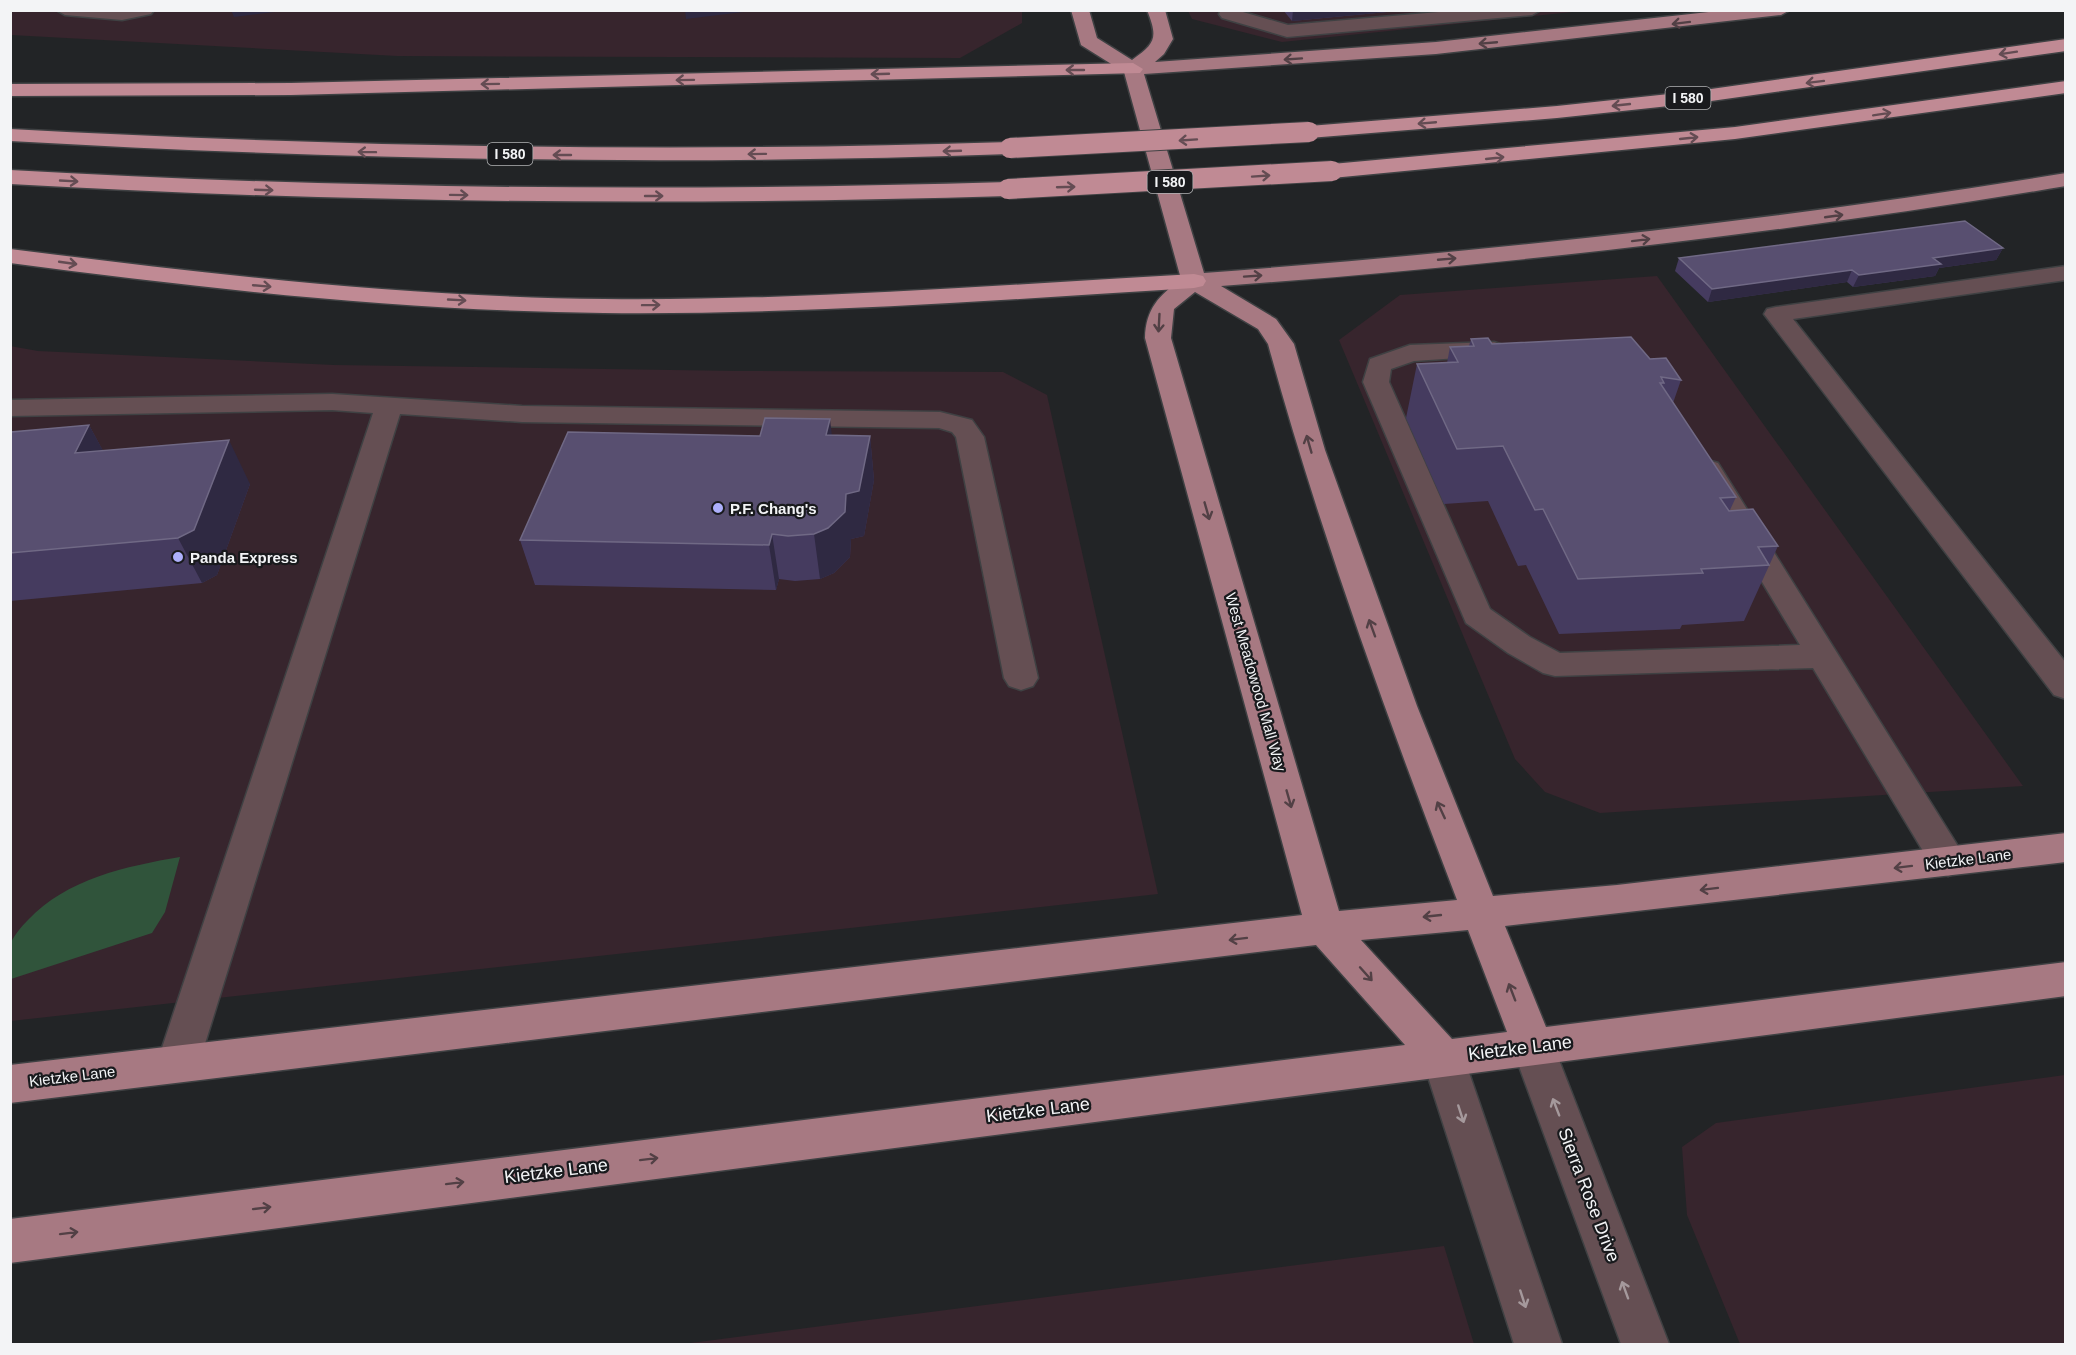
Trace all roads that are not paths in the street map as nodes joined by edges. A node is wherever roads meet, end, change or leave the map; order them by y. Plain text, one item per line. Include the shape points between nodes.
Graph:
1 (65, 10) edge
2 (145, 10) edge
3 (1080, 10) edge
4 (1156, 10) edge
5 (1532, 10) edge
6 (1781, 10) edge
7 (1228, 14) dead end
8 (2066, 45) edge
9 (1133, 69) junction
10 (2066, 87) edge
11 (10, 90) edge
12 (10, 135) edge
13 (10, 177) edge
14 (2066, 179) edge
15 (10, 256) edge
16 (2066, 273) edge
17 (1194, 281) junction
18 (1527, 350) edge
19 (389, 406) junction
20 (10, 408) edge
21 (1695, 446) edge
22 (1823, 656) junction
23 (1021, 678) dead end
24 (2066, 687) edge
25 (2066, 847) edge
26 (1948, 861) junction
27 (1482, 911) junction
28 (1325, 928) junction
29 (2066, 979) edge
30 (1533, 1047) junction
31 (1443, 1058) junction
32 (178, 1063) junction
33 (10, 1084) edge
34 (10, 1240) edge
35 (1538, 1344) edge
36 (1645, 1344) edge

1 - 2 street via 122,15
3 - 9 main road via 1088,41
4 - 9 main road via 1165,40 1159,50
5 - 7 street via 1287,31
6 -> 9 main road via 1471,44
8 -> 12 highway, I 580, bridge via 1876,74 1557,112 1309,132 1010,148 701,155 428,153
9 -> 11 highway via 553,83
9 - 17 main road
13 -> 10 highway, I 580, bridge via 350,193 574,197 1008,189 1332,171 1735,134
17 -> 14 main road via 1665,237 1896,208
15 -> 17 highway via 204,281 352,294 604,306 908,298
16 - 24 street via 1776,315
27 -> 17 main road via 1408,728 1338,533 1281,344 1267,324
17 -> 28 main road, West Meadowood Mall Way via 1162,306 1158,338
18 - 22 street via 1410,353 1379,365 1376,382 1477,615 1555,665
19 - 20 street via 332,402
19 - 23 street via 522,414 940,420 962,426 970,437
19 - 32 street
21 - 22 street
22 - 26 street
25 - 26 main road, Kietzke Lane
26 -> 27 main road, Kietzke Lane via 1617,900
27 -> 28 main road, Kietzke Lane
30 -> 27 main road
28 -> 31 main road, West Meadowood Mall Way
28 -> 32 main road, Kietzke Lane
29 - 30 main road, Kietzke Lane
30 - 31 main road, Kietzke Lane
36 -> 30 street, Sierra Rose Drive
34 -> 31 main road, Kietzke Lane
31 -> 35 street
32 - 33 main road, Kietzke Lane

